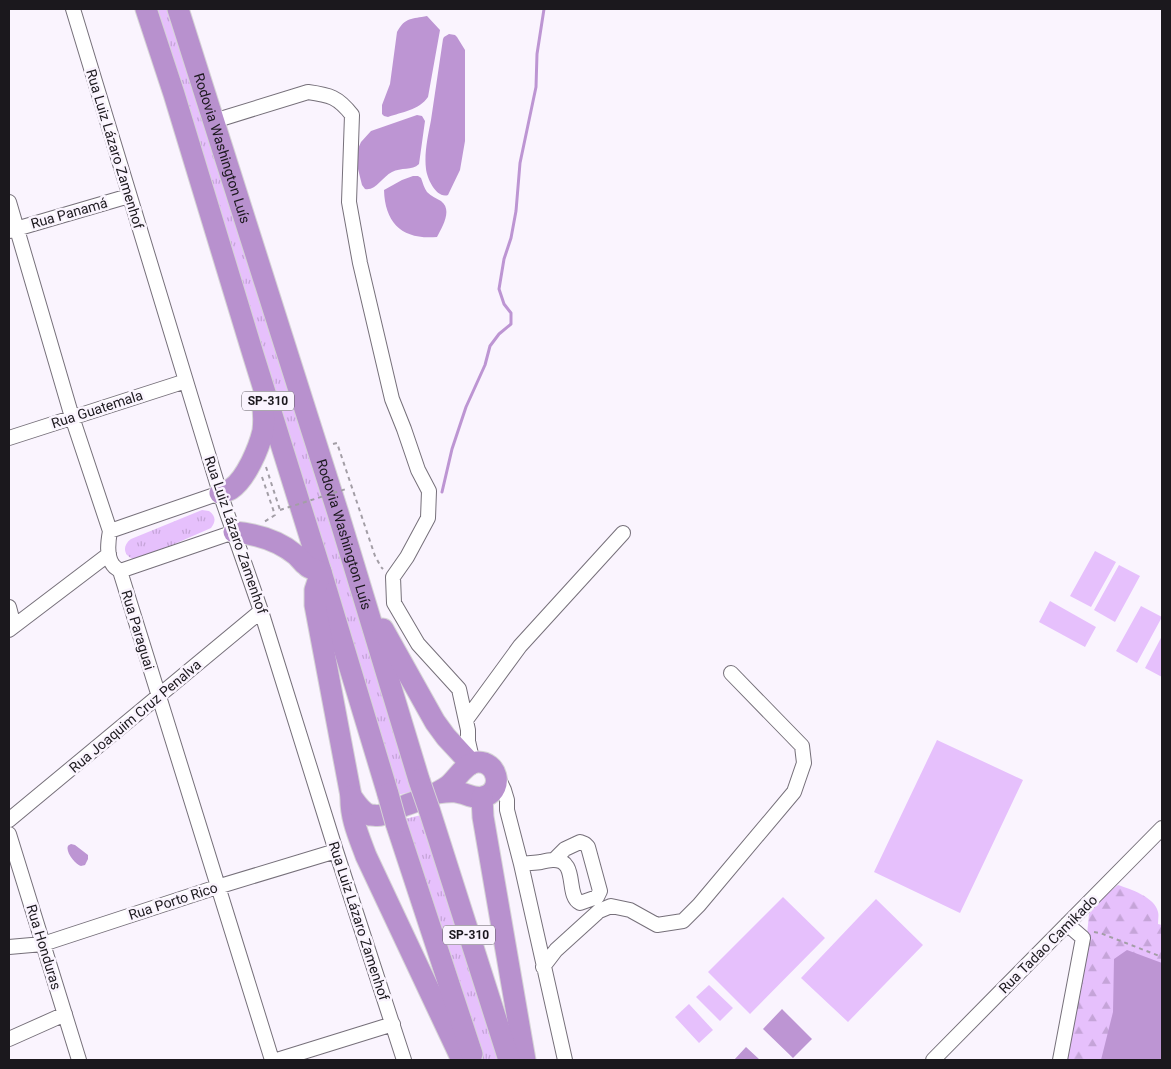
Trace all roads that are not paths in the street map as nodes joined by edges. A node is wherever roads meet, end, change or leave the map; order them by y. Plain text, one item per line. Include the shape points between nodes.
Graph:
1 (73, 9) edge
2 (146, 9) edge
3 (178, 9) edge
4 (214, 121) junction
5 (129, 196) junction
6 (9, 202) edge
7 (13, 230) edge
8 (253, 354) junction
9 (186, 381) junction
10 (72, 418) junction
11 (9, 438) edge
12 (220, 493) junction
13 (338, 513) junction
14 (110, 531) junction
15 (234, 532) junction
16 (623, 533) dead end
17 (108, 554) junction
18 (120, 571) junction
19 (321, 572) junction
20 (9, 607) edge
21 (262, 611) junction
22 (12, 628) edge
23 (731, 673) dead end
24 (159, 696) junction
25 (466, 720) junction
26 (472, 764) junction
27 (494, 771) junction
28 (352, 796) junction
29 (482, 797) junction
30 (433, 801) junction
31 (507, 810) junction
32 (9, 820) edge
33 (388, 820) junction
34 (1162, 828) edge
35 (9, 834) edge
36 (336, 851) junction
37 (366, 856) junction
38 (554, 859) dead end
39 (521, 864) junction
40 (218, 887) junction
41 (1067, 924) junction
42 (43, 944) junction
43 (9, 948) edge
44 (543, 967) junction
45 (65, 1014) junction
46 (393, 1024) junction
47 (9, 1039) edge
48 (80, 1060) edge
49 (272, 1060) edge
50 (277, 1060) edge
51 (404, 1060) edge
52 (462, 1060) edge
53 (474, 1060) edge
54 (509, 1060) edge
55 (525, 1060) edge
56 (564, 1060) edge
57 (933, 1060) edge
58 (1060, 1060) edge

1 - 5 street, Rua Luiz Lázaro Zamenhof
2 - 8 highway, Rodovia Washington Luís / SP-310
3 - 4 highway, Rodovia Washington Luís / SP-310
4 - 13 highway, Rodovia Washington Luís / SP-310
4 - 25 street via 308,92 337,100 352,115 349,202 360,263 392,399 429,491 428,518 393,577 394,603 418,644 459,690
5 - 7 street, Rua Panamá
5 - 9 street, Rua Luiz Lázaro Zamenhof
6 - 7 street
7 - 10 street
8 - 12 highway via 264,411 260,442 241,479 231,490
8 - 19 highway, Rodovia Washington Luís / SP-310
9 - 10 street, Rua Guatemala
9 - 12 street, Rua Luiz Lázaro Zamenhof
10 - 11 street, Rua Guatemala
10 - 14 street
12 - 14 street
12 - 15 street, Rua Luiz Lázaro Zamenhof
13 - 26 highway via 380,624 435,722
13 - 30 highway, Rodovia Washington Luís / SP-310, bridge via 419,780
14 - 17 street
15 - 18 street
15 - 19 highway via 249,533 275,542 307,566
15 - 21 street, Rua Luiz Lázaro Zamenhof
16 - 25 street via 520,646
17 - 18 street, Rua Paraguai
17 - 22 street
18 - 24 street, Rua Paraguai
19 - 28 highway via 315,590 315,605
19 - 33 highway, Rodovia Washington Luís / SP-310, bridge via 388,794
20 - 22 street
21 - 24 street, Rua Joaquim Cruz Penalva
21 - 36 street, Rua Luiz Lázaro Zamenhof
23 - 44 street via 802,746 804,763 794,792 683,921 657,925 630,910 611,906 599,911 556,950
24 - 32 street, Rua Joaquim Cruz Penalva
24 - 40 street, Rua Paraguai
25 - 26 street
26 - 27 highway via 485,763
26 - 30 highway
27 - 29 highway via 494,789
27 - 31 street via 504,790
28 - 33 highway via 361,810
28 - 37 highway via 351,806
29 - 30 highway via 456,792
29 - 31 street
29 - 55 highway
30 - 33 highway
30 - 54 highway, Rodovia Washington Luís / SP-310
31 - 39 street
33 - 37 highway via 372,826
33 - 53 highway, Rodovia Washington Luís / SP-310
34 - 41 street, Rua Tadao Camikado
35 - 42 street, Rua Honduras
36 - 40 street, Rua Porto Rico
36 - 46 street, Rua Luiz Lázaro Zamenhof
37 - 52 highway
38 - 39 street
39 - 44 street
40 - 42 street, Rua Porto Rico
40 - 49 street, Rua Paraguai
41 - 57 street, Rua Tadao Camikado
41 - 58 street via 1083,938
42 - 43 street, Rua Porto Rico
42 - 45 street, Rua Honduras
44 - 56 street
45 - 47 street
45 - 48 street, Rua Honduras
46 - 50 street
46 - 51 street, Rua Luiz Lázaro Zamenhof

